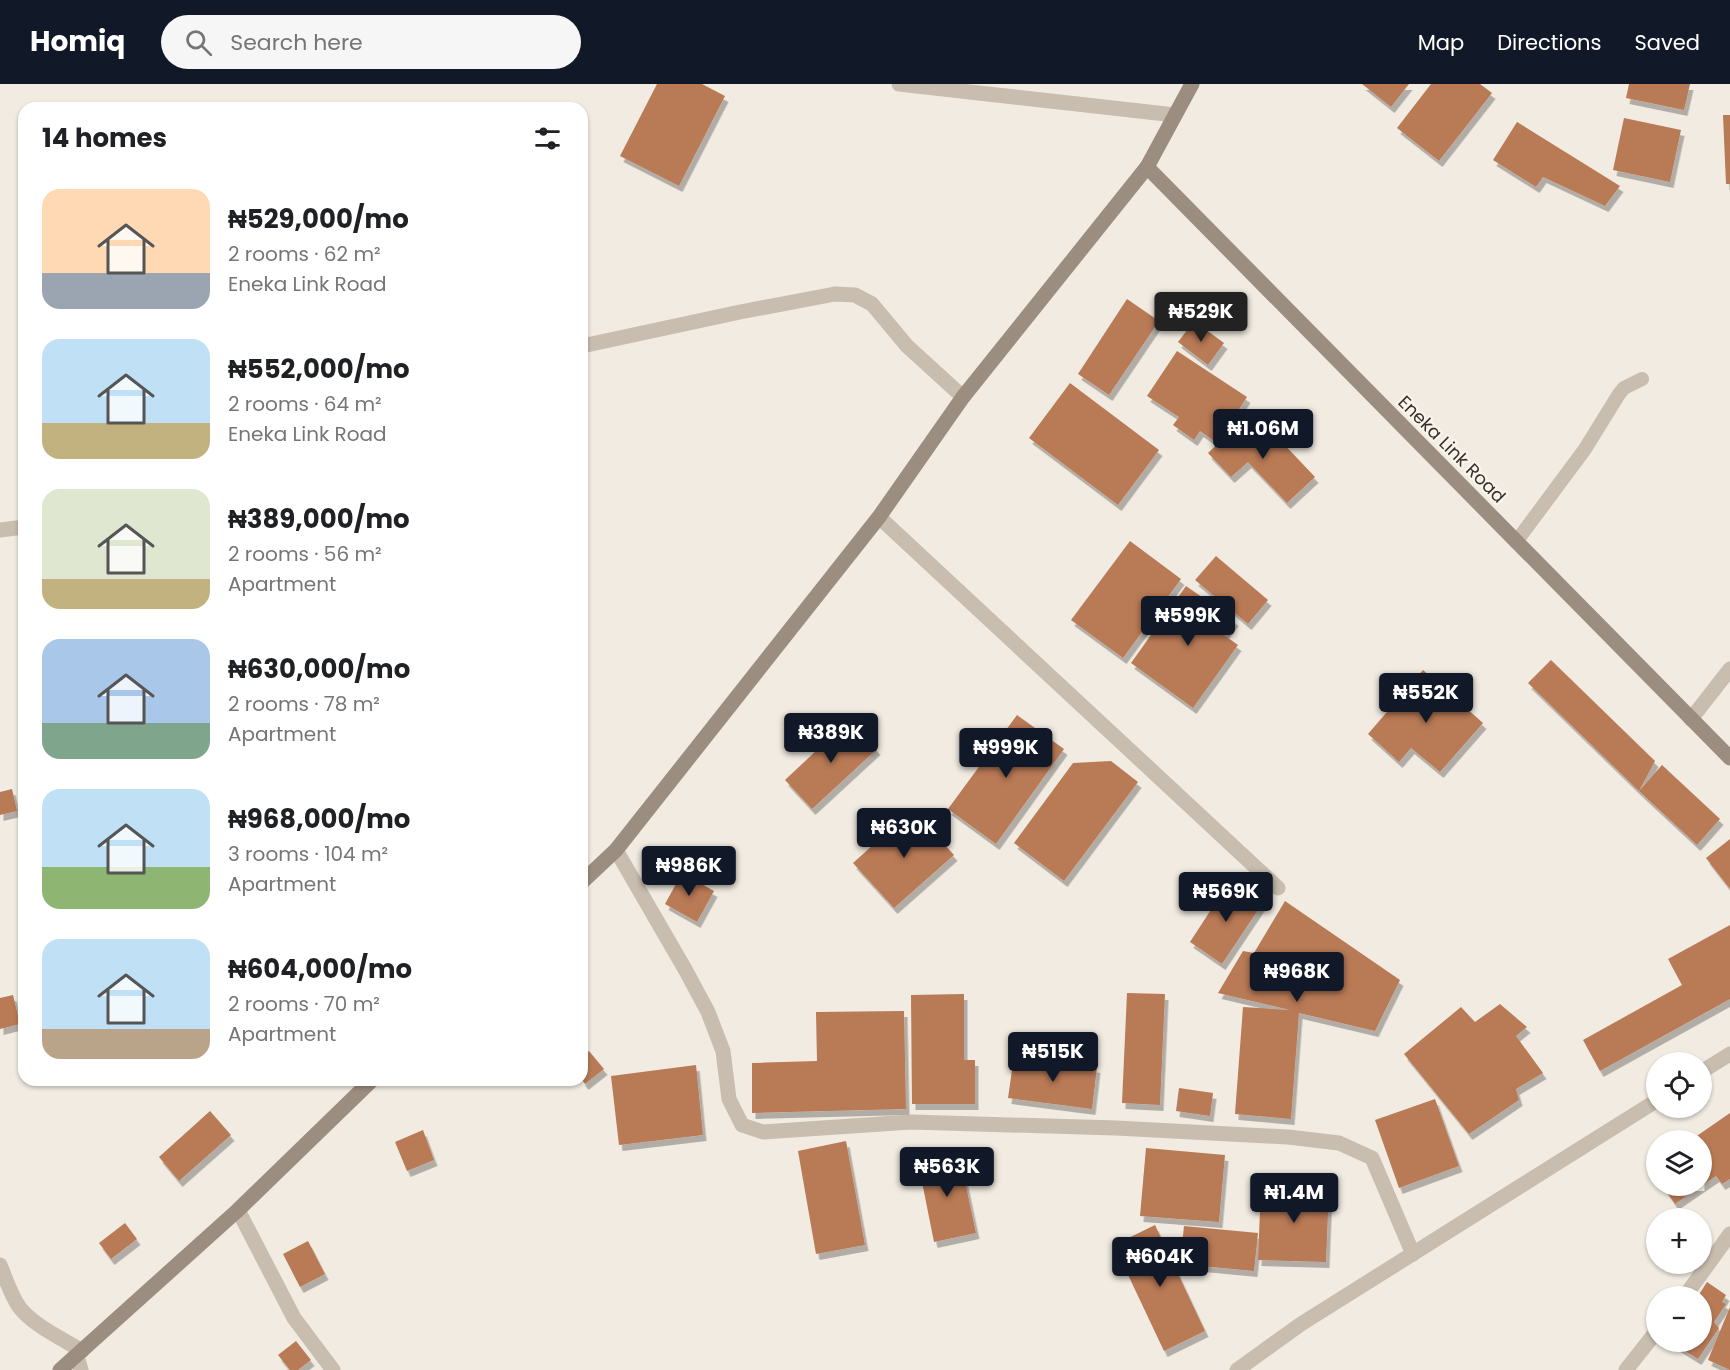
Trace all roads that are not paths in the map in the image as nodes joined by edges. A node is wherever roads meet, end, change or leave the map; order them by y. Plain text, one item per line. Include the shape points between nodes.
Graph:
1 (899, 84) edge
2 (1192, 84) edge
3 (1175, 115) junction
4 (1147, 167) junction
5 (588, 345) edge
6 (1642, 379) dead end
7 (963, 397) junction
8 (879, 517) junction
9 (18, 528) edge
10 (0, 530) edge
11 (1516, 542) junction
12 (1730, 669) edge
13 (1691, 719) junction
14 (1730, 758) edge
15 (616, 850) junction
16 (588, 876) edge
17 (1278, 888) dead end
18 (1730, 1054) edge
19 (1712, 1065) edge
20 (366, 1086) edge
21 (1646, 1107) edge
22 (238, 1210) junction
23 (1730, 1234) edge
24 (1413, 1254) junction
25 (0, 1265) edge
26 (1692, 1286) edge
27 (1646, 1345) edge
28 (80, 1359) edge
29 (60, 1370) edge
30 (333, 1370) edge
31 (1237, 1370) edge
32 (1626, 1370) edge

1 - 3 street
2 - 3 street
3 - 4 street
4 - 7 street
4 - 11 street, Eneka Link Road
5 - 7 street via 835,294 855,296 872,304 907,346
6 - 11 lane via 1619,394 1585,449
7 - 8 street
8 - 15 street
8 - 17 street
9 - 10 street
11 - 13 street, Eneka Link Road
12 - 13 street
13 - 14 street, Eneka Link Road
15 - 16 street
15 - 24 street via 708,1012 723,1052 729,1099 742,1125 763,1132 911,1122 1048,1126 1288,1137 1339,1143 1372,1158
18 - 19 street
20 - 22 street
21 - 24 street
22 - 28 street
22 - 30 street via 294,1318
23 - 26 street
24 - 31 street via 1301,1324
25 - 28 street via 20,1308
27 - 32 street
28 - 29 street

